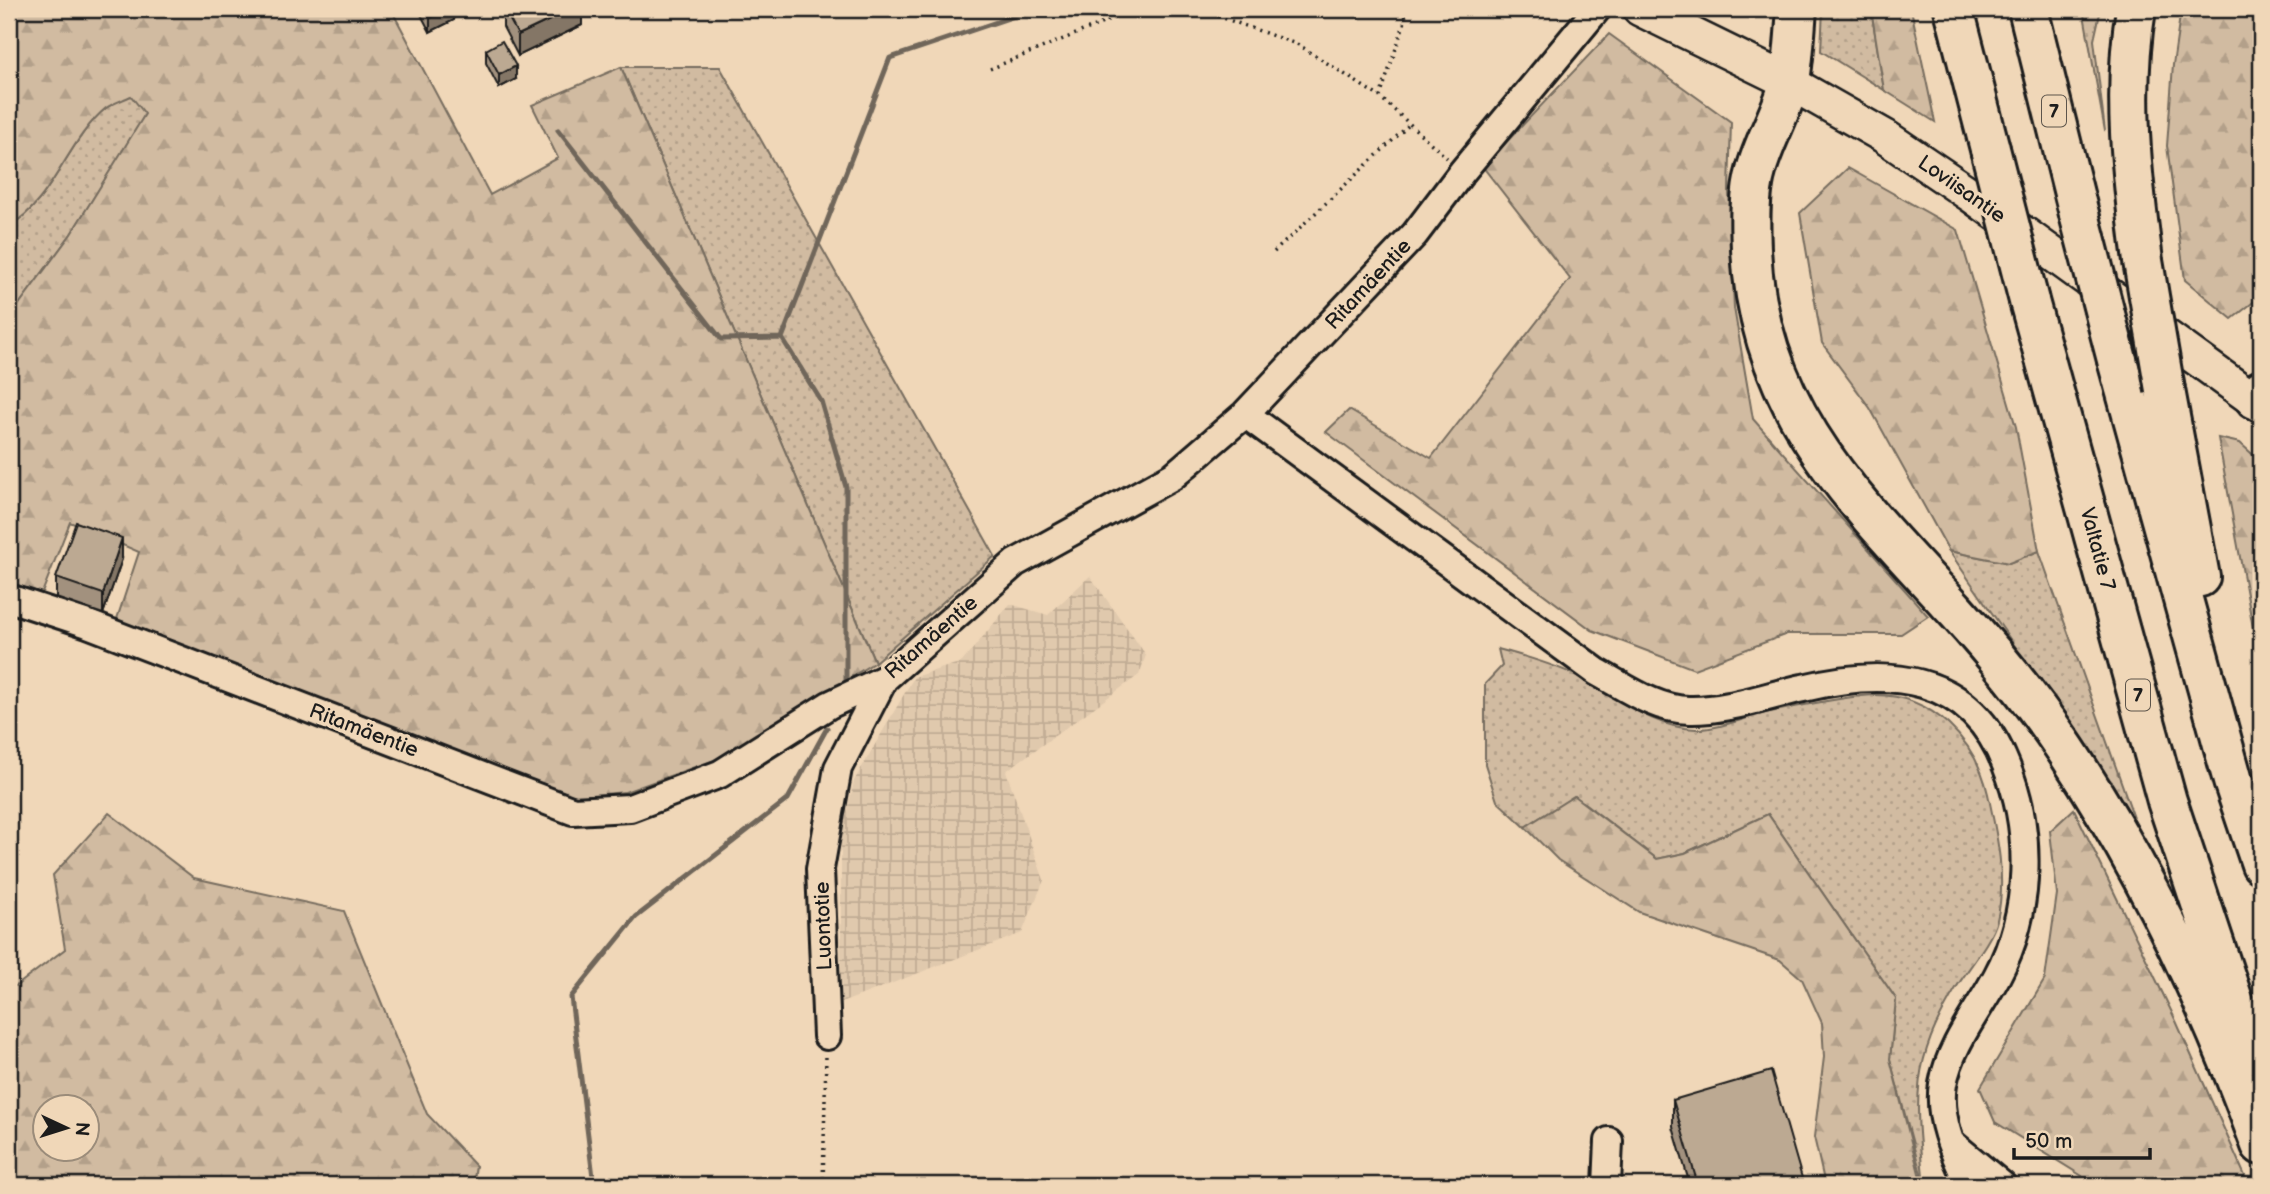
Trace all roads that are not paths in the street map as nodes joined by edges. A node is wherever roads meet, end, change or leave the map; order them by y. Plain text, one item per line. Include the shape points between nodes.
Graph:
1 (1597, 9) edge
2 (1640, 9) edge
3 (1797, 9) edge
4 (1954, 9) edge
5 (2028, 9) edge
6 (2136, 9) edge
7 (1790, 82) junction
8 (2259, 398) edge
9 (1245, 414) junction
10 (9, 598) edge
11 (884, 679) junction
12 (2233, 781) junction
13 (2261, 864) edge
14 (827, 1036) road end
15 (2261, 1084) edge
16 (1609, 1141) dead end
17 (2261, 1145) edge
18 (1956, 1163) edge
19 (1607, 1185) edge
20 (1969, 1185) edge
21 (1989, 1185) edge
22 (2002, 1185) edge

1 - 9 street, Ritamäentie via 1415,233
2 - 7 main road, Loviisantie
3 - 7 highway
4 - 15 highway, Valtatie 7 / 7, bridge via 2167,801
5 - 12 highway, 7, bridge via 2117,360
6 - 12 highway, bridge via 2127,80 2129,147 2143,261 2205,599 2234,713
7 - 8 main road, Loviisantie via 1884,136
7 - 17 highway via 1755,174 1751,250 1763,325 1790,404 1848,494 2014,681 2112,823 2225,1047
9 - 11 street, Ritamäentie via 1173,476 1015,563
9 - 18 street via 1597,672 1654,702 1689,710 1710,708 1867,677 1899,678 1939,689 1975,713 2000,748 2008,770 2021,829 2024,885 2008,954 1956,1050 1943,1084 1942,1108
10 - 11 street, Ritamäentie via 88,624 573,811 630,808 720,774 830,705
11 - 14 street, Luontotie via 838,768 820,869
12 - 13 highway, 7
16 - 19 street
18 - 20 street
18 - 21 street
18 - 22 street

